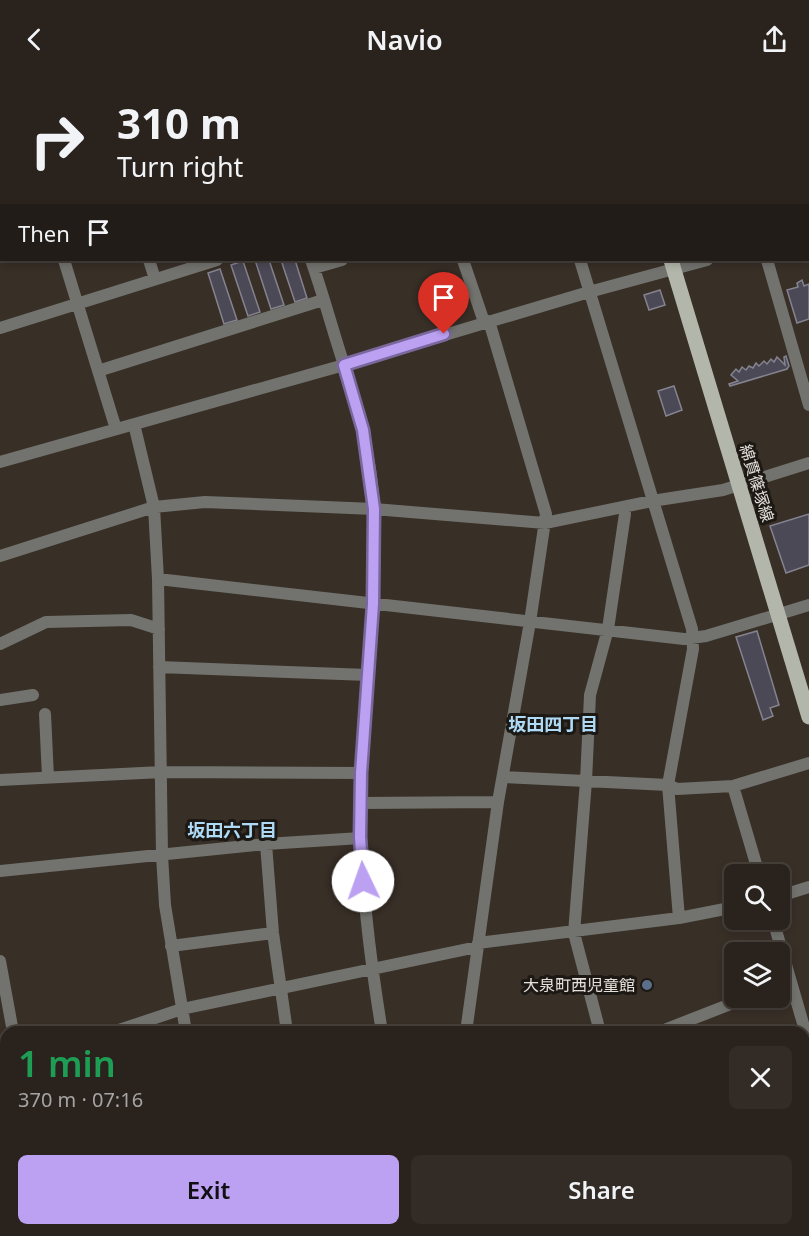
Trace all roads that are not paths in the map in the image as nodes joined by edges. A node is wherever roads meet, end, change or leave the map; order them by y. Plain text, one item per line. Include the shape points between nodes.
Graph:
1 (64, 261) edge
2 (149, 261) edge
3 (214, 261) edge
4 (334, 261) edge
5 (463, 261) edge
6 (580, 261) edge
7 (698, 261) edge
8 (767, 261) edge
9 (312, 264) edge
10 (672, 264) edge
11 (155, 279) junction
12 (589, 292) junction
13 (323, 300) junction
14 (78, 304) junction
15 (487, 322) junction
16 (0, 328) edge
17 (344, 365) junction
18 (98, 371) junction
19 (809, 405) edge
20 (134, 424) junction
21 (116, 429) junction
22 (0, 462) edge
23 (809, 463) edge
24 (739, 486) junction
25 (652, 501) junction
26 (154, 507) junction
27 (624, 508) junction
28 (374, 509) junction
29 (545, 523) junction
30 (0, 556) edge
31 (158, 579) junction
32 (373, 604) junction
33 (809, 604) edge
34 (778, 615) junction
35 (530, 622) junction
36 (159, 629) junction
37 (608, 629) junction
38 (693, 639) junction
39 (0, 644) edge
40 (159, 667) junction
41 (368, 675) junction
42 (33, 695) dead end
43 (0, 700) edge
44 (45, 714) dead end
45 (809, 717) edge
46 (809, 763) edge
47 (162, 772) junction
48 (361, 773) junction
49 (48, 777) junction
50 (504, 777) junction
51 (0, 780) edge
52 (586, 781) junction
53 (668, 785) junction
54 (733, 786) junction
55 (498, 802) junction
56 (361, 803) junction
57 (360, 837) junction
58 (266, 844) junction
59 (162, 855) junction
60 (756, 864) edge
61 (0, 871) edge
62 (809, 887) edge
63 (790, 893) edge
64 (724, 909) edge
65 (679, 918) junction
66 (273, 933) junction
67 (574, 933) junction
68 (477, 945) junction
69 (171, 946) junction
70 (0, 961) edge
71 (372, 969) junction
72 (280, 988) junction
73 (790, 995) edge
74 (724, 1007) edge
75 (183, 1009) junction
76 (12, 1026) edge
77 (131, 1026) edge
78 (185, 1026) edge
79 (286, 1026) edge
80 (381, 1026) edge
81 (467, 1026) edge
82 (598, 1026) edge
83 (674, 1026) edge
84 (802, 1026) edge

1 - 14 street
2 - 11 street
3 - 11 street
4 - 9 street
5 - 15 street
6 - 12 street
7 - 10 street
8 - 19 street
9 - 13 street
10 - 12 street
10 - 24 main road, 綿貫篠塚線
11 - 14 street
12 - 15 street
12 - 25 street
13 - 17 street
13 - 18 street
14 - 16 street
14 - 18 street
15 - 17 street
15 - 29 street via 546,514
17 - 20 street
17 - 28 street via 362,425
18 - 21 street
20 - 21 street
20 - 26 street
21 - 22 street
23 - 24 street
24 - 25 street
24 - 34 main road, 綿貫篠塚線
25 - 27 street
25 - 38 street
26 - 28 street via 205,502
26 - 30 street
26 - 31 street
27 - 29 street
27 - 37 street
28 - 29 street
28 - 32 street
29 - 35 street
31 - 32 street
31 - 36 street
32 - 35 street
32 - 41 street
33 - 34 street
34 - 38 street
34 - 45 main road, 綿貫篠塚線
35 - 37 street
35 - 50 street
36 - 39 street via 131,620 46,622
36 - 40 street
37 - 38 street
37 - 52 street via 590,695
38 - 53 street
40 - 41 street
40 - 47 street
41 - 48 street
42 - 43 street
44 - 49 street
46 - 54 street
47 - 48 street
47 - 49 street
47 - 59 street
48 - 56 street
49 - 51 street
50 - 52 street
50 - 55 street
52 - 53 street
52 - 67 street
53 - 54 street via 677,789
53 - 65 street
54 - 60 street
55 - 56 street
55 - 68 street
56 - 57 street
57 - 58 street
57 - 71 street
58 - 59 street
58 - 66 street
59 - 61 street
59 - 69 street
62 - 63 street
64 - 65 street
65 - 67 street
66 - 69 street
66 - 72 street
67 - 68 street
67 - 82 street
68 - 71 street
68 - 81 street
69 - 75 street
70 - 76 street
71 - 72 street
71 - 80 street
72 - 75 street
72 - 79 street
73 - 84 street
74 - 83 street
75 - 77 street
75 - 78 street

